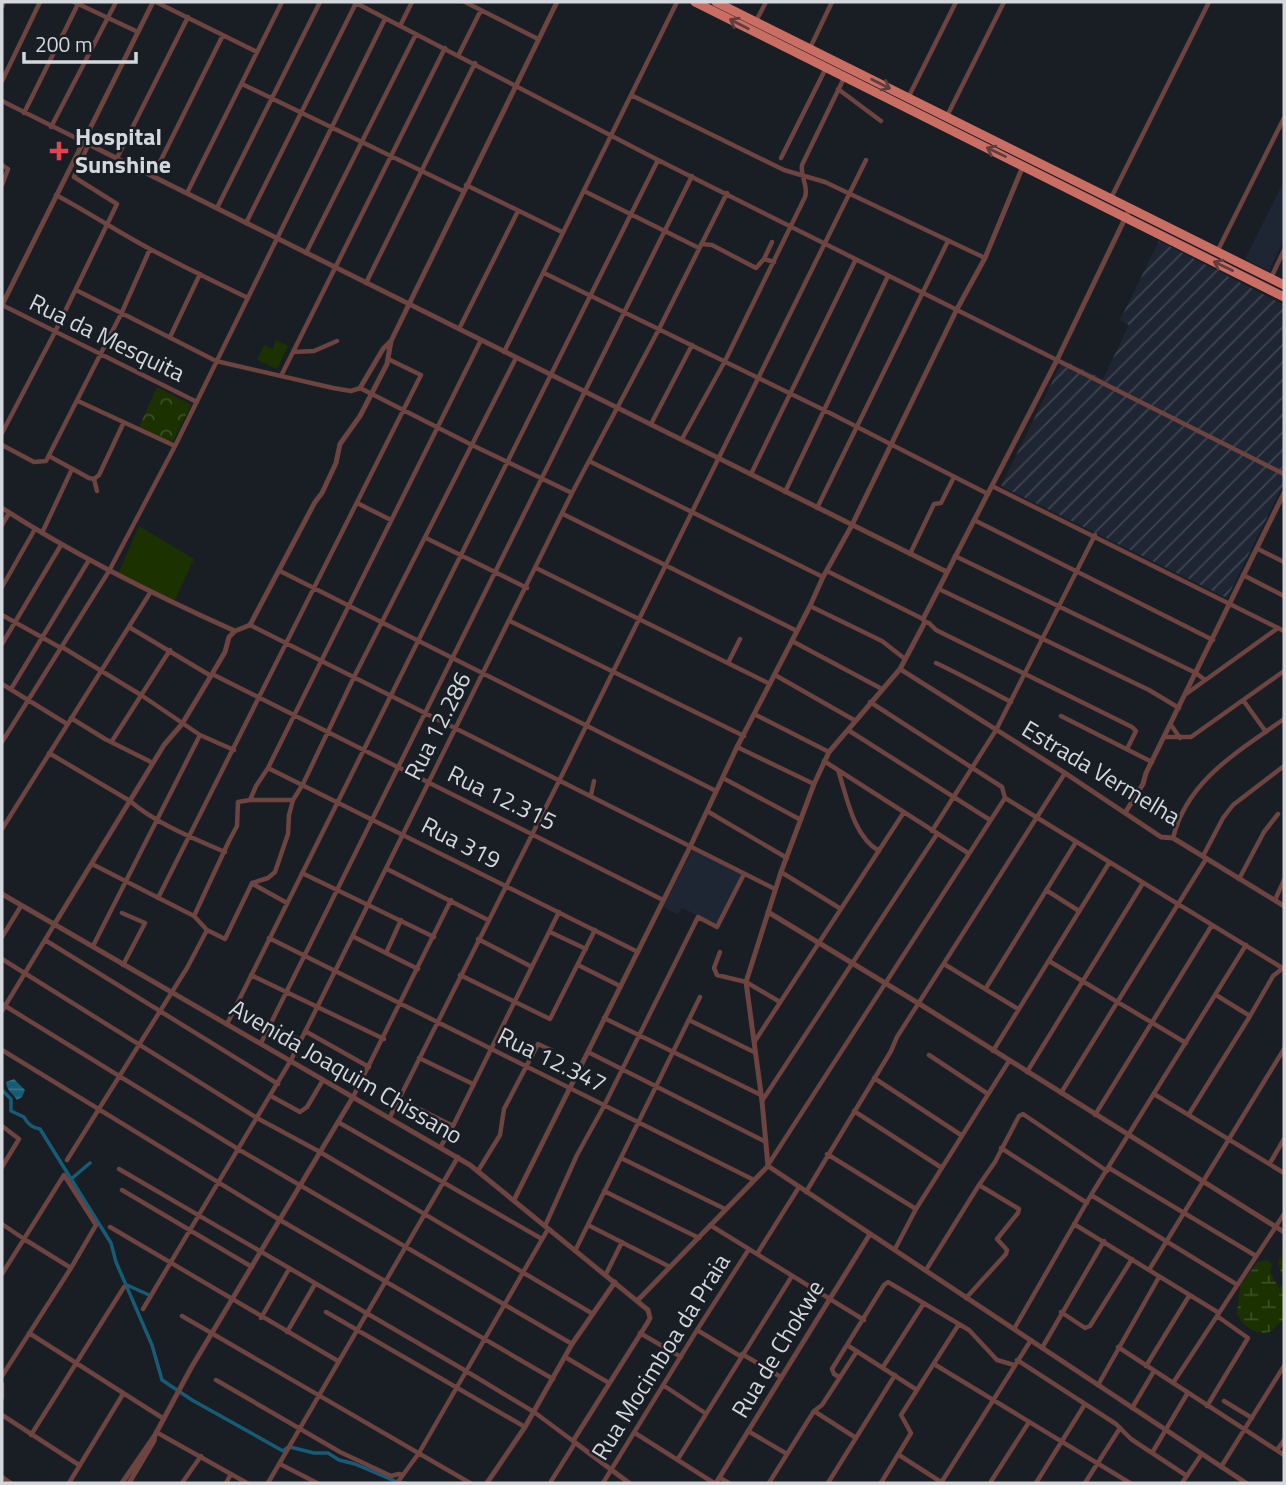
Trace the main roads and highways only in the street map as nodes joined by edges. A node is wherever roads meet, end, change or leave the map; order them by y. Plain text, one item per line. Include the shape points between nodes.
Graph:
1 (695, 2) edge
2 (716, 2) edge
3 (808, 53) junction
4 (847, 72) junction
5 (1109, 203) junction
6 (1128, 213) junction
7 (1284, 285) edge
8 (1284, 297) edge

3 -> 1 highway
2 - 3 highway
3 - 4 highway
3 - 4 highway via 826,68
4 -> 5 highway via 947,117
5 -> 4 highway via 1023,166
5 - 6 highway
6 - 7 highway
8 -> 6 highway

